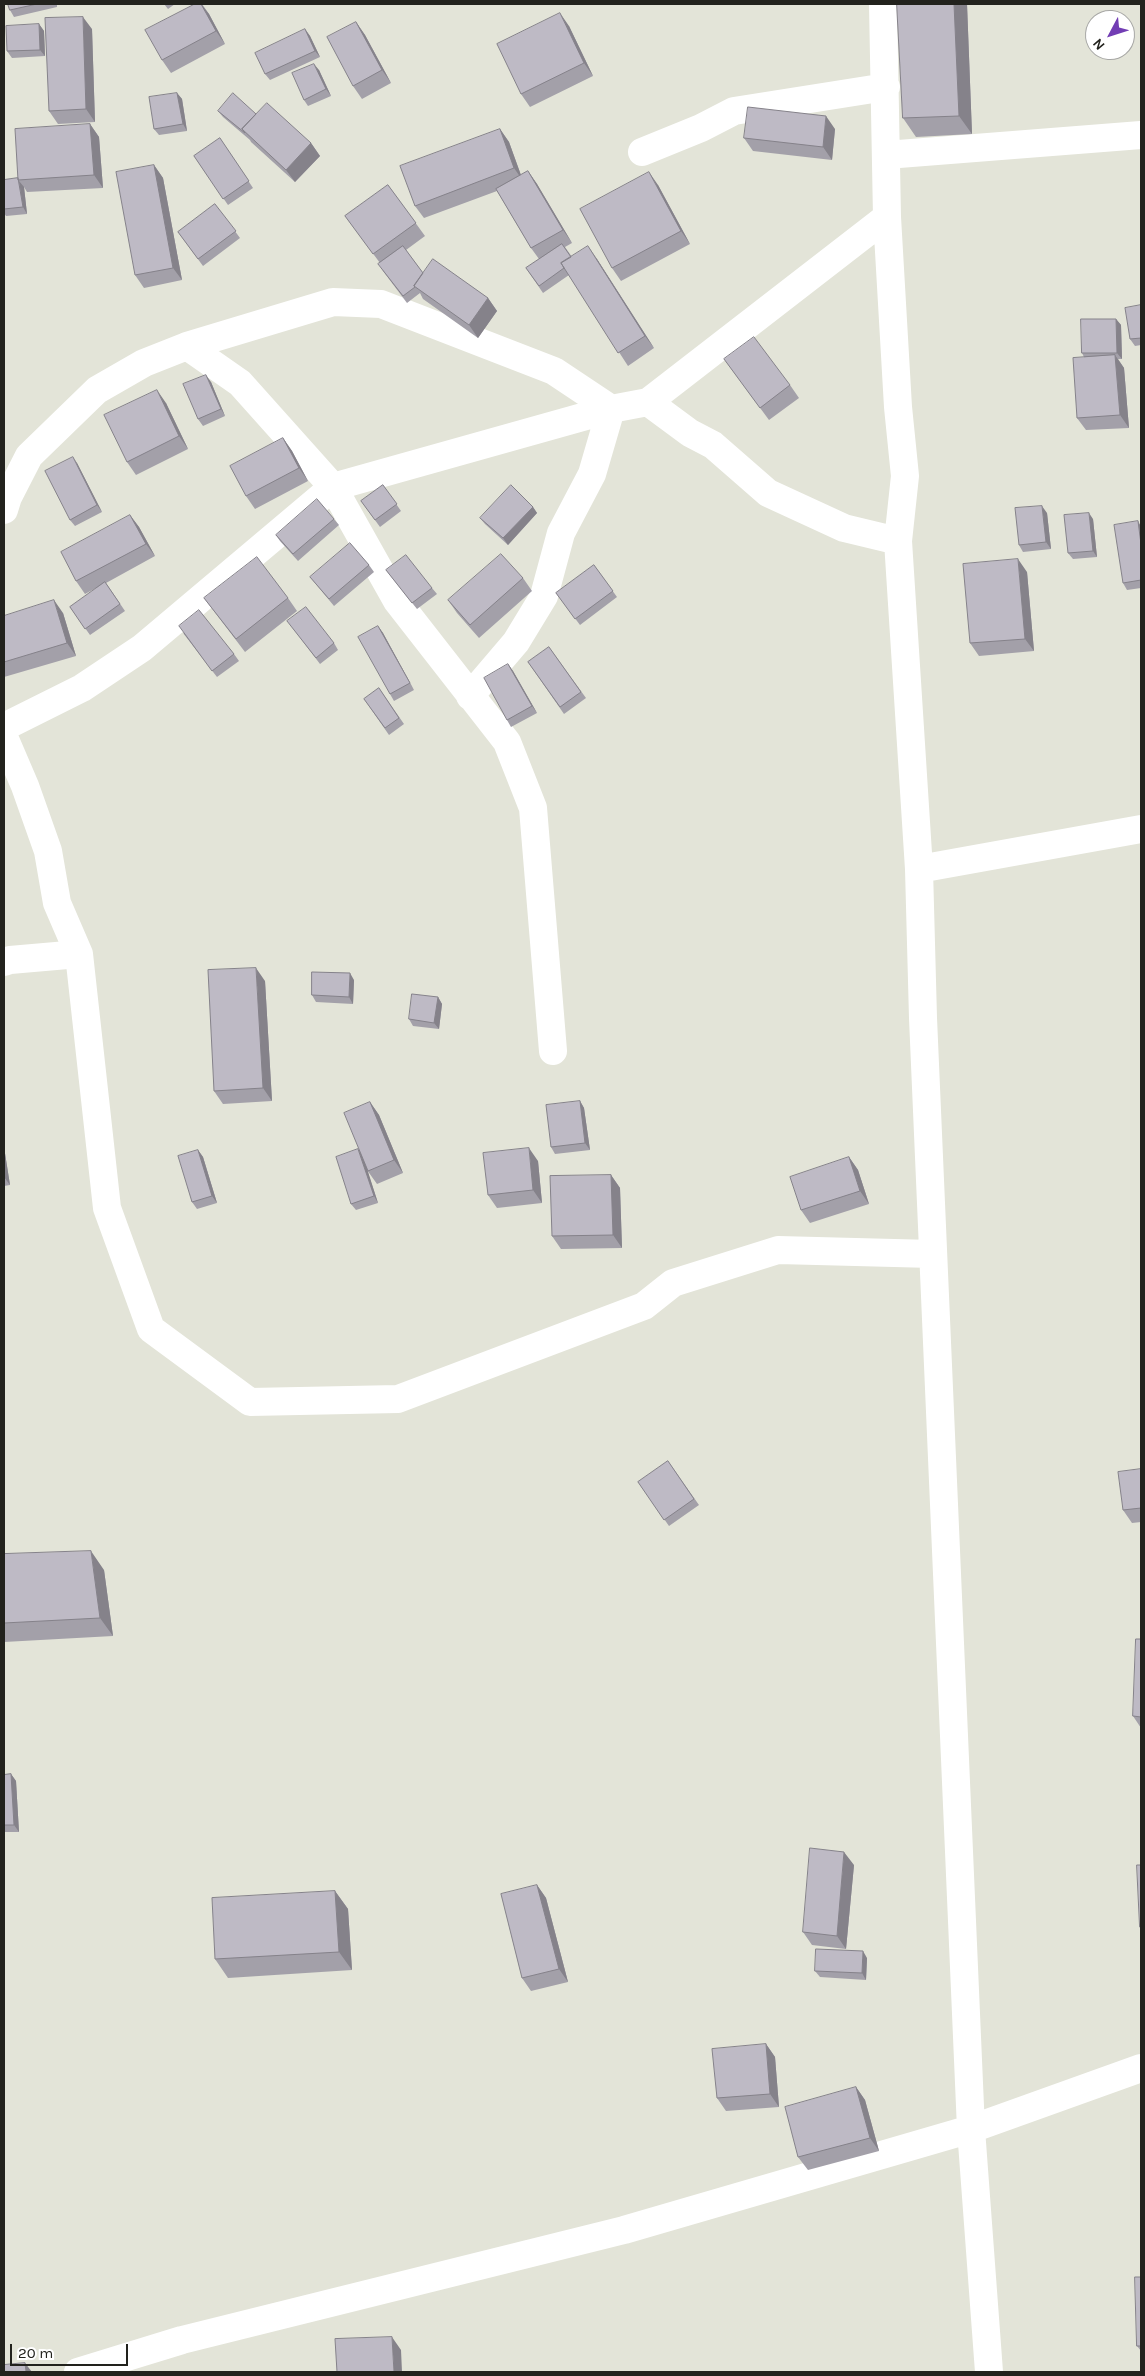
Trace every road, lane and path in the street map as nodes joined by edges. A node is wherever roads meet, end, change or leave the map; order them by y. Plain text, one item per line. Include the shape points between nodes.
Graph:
1 (884, 4) edge
2 (886, 88) junction
3 (1141, 136) edge
4 (642, 152) dead end
5 (886, 155) junction
6 (887, 217) junction
7 (187, 346) junction
8 (648, 402) junction
9 (611, 409) junction
10 (333, 487) junction
11 (4, 510) edge
12 (898, 541) junction
13 (470, 696) junction
14 (4, 727) edge
15 (4, 737) edge
16 (1141, 829) edge
17 (919, 869) junction
18 (79, 954) junction
19 (4, 962) edge
20 (553, 1051) dead end
21 (933, 1254) junction
22 (1141, 2068) edge
23 (971, 2129) junction
24 (78, 2372) edge
25 (989, 2372) edge

1 - 2 street
2 - 4 street via 734,111
2 - 5 street
3 - 5 street
5 - 6 street
6 - 8 street
6 - 12 street via 905,476
7 - 9 street via 333,302 381,304 554,371
7 - 10 street via 240,383
7 - 11 street via 144,363 98,390 29,456
8 - 9 street
8 - 12 street via 690,433 713,445 768,492 844,528
9 - 10 street
9 - 13 street via 592,474 562,533 544,596 516,642
10 - 13 street via 397,601
10 - 14 street via 142,648 82,688
12 - 17 street
13 - 20 street via 507,742 533,808
15 - 18 street via 48,851 57,903
16 - 17 street
17 - 21 street
18 - 19 street
18 - 21 street via 107,1208 151,1329 250,1402 398,1399 644,1306 673,1283 778,1250
21 - 23 street
22 - 23 street
23 - 24 street via 624,2230 182,2340
23 - 25 street

